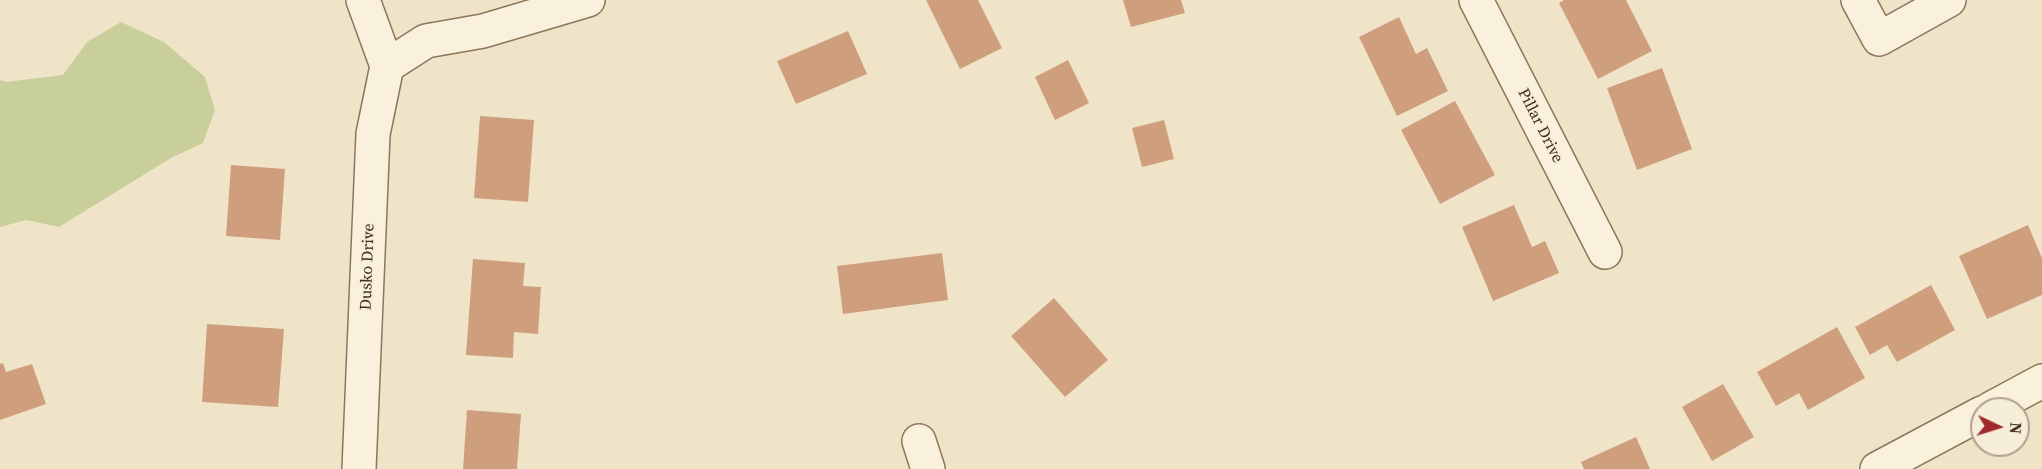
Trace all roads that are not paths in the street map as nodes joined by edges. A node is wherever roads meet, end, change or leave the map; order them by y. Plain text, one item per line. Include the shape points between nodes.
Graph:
1 (363, 0) edge
2 (588, 0) edge
3 (1476, 0) edge
4 (1858, 0) edge
5 (1949, 0) edge
6 (387, 66) junction
7 (1605, 252) dead end
8 (2042, 381) edge
9 (2012, 397) edge
10 (1970, 419) edge
11 (359, 469) edge
12 (1877, 469) edge

1 - 6 street
2 - 6 street via 483,31 426,41
3 - 7 street, Pillar Drive
4 - 5 street via 1879,39
6 - 11 street, Dusko Drive via 373,134
8 - 9 street
10 - 12 street

